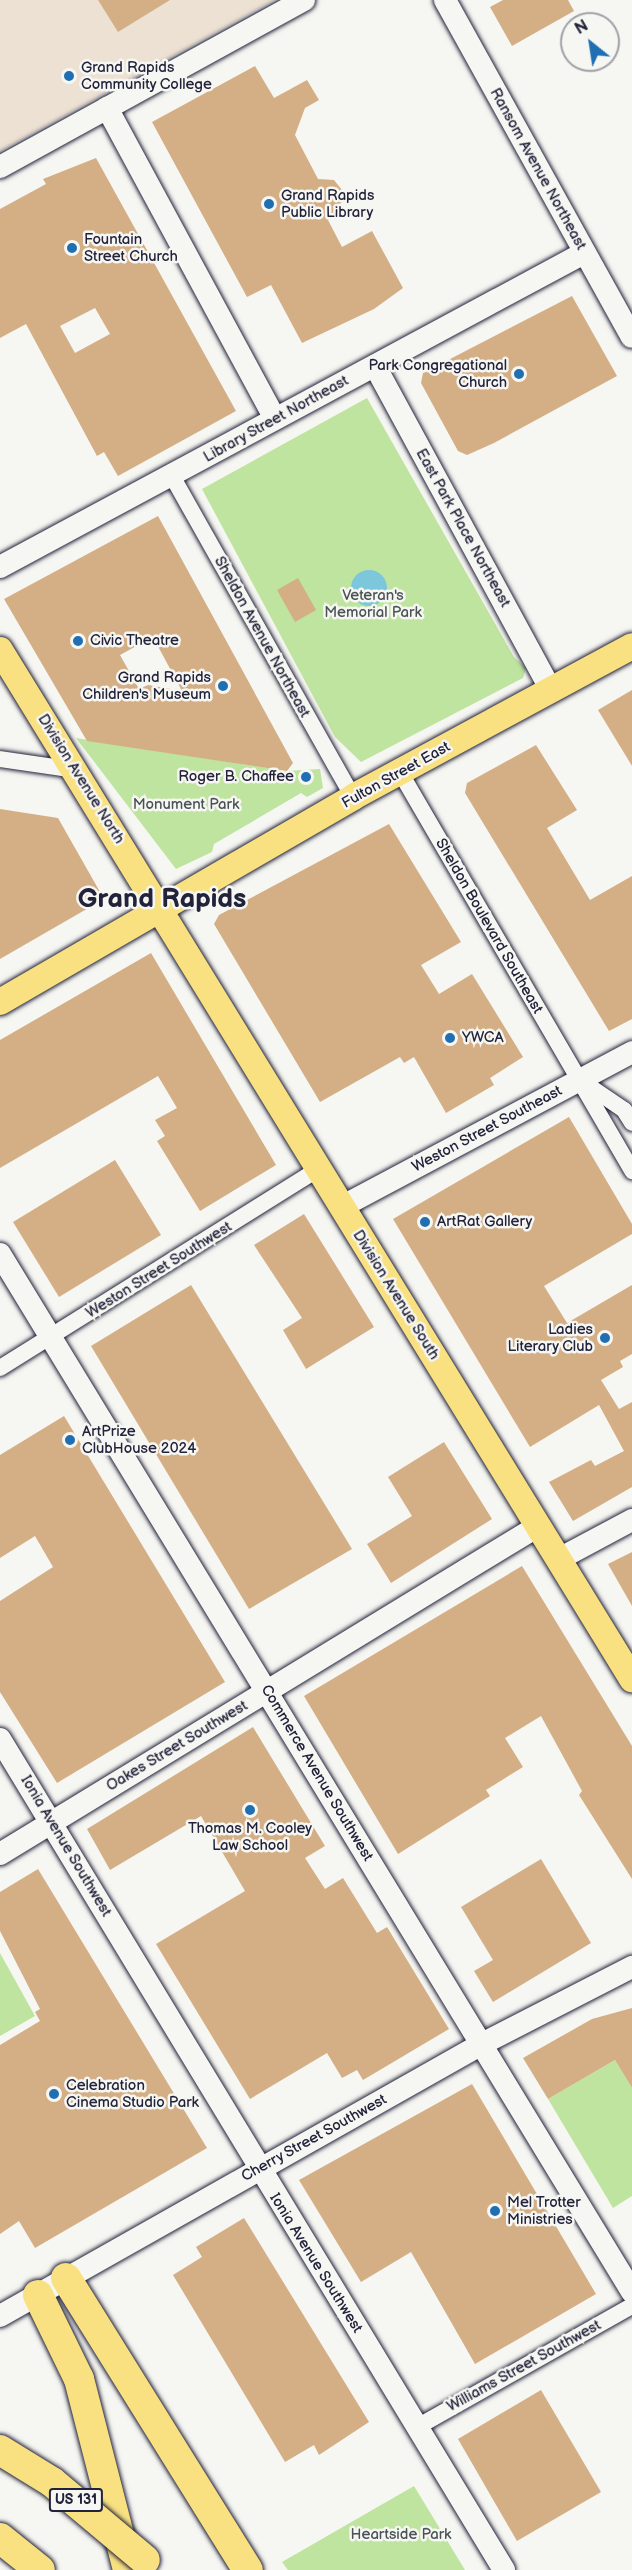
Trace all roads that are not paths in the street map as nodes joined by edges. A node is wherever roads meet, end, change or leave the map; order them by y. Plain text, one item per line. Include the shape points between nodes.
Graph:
1 (304, 0) edge
2 (445, 0) edge
3 (108, 108) junction
4 (0, 167) edge
5 (584, 252) junction
6 (632, 337) edge
7 (375, 366) junction
8 (275, 419) junction
9 (172, 476) junction
10 (0, 567) edge
11 (632, 646) edge
12 (0, 650) edge
13 (551, 690) junction
14 (0, 759) edge
15 (75, 770) junction
16 (400, 772) junction
17 (353, 798) junction
18 (163, 909) junction
19 (0, 1002) edge
20 (632, 1052) edge
21 (579, 1080) junction
22 (632, 1123) edge
23 (317, 1170) junction
24 (632, 1171) edge
25 (341, 1207) junction
26 (0, 1254) edge
27 (51, 1337) junction
28 (0, 1368) edge
29 (632, 1520) edge
30 (538, 1526) junction
31 (559, 1559) junction
32 (632, 1679) edge
33 (267, 1690) junction
34 (0, 1739) edge
35 (51, 1822) junction
36 (0, 1854) edge
37 (632, 1967) edge
38 (482, 2044) junction
39 (258, 2170) junction
40 (66, 2278) junction
41 (632, 2292) edge
42 (38, 2295) junction
43 (632, 2306) edge
44 (0, 2316) edge
45 (417, 2427) junction
46 (0, 2450) edge
47 (0, 2538) edge
48 (144, 2567) edge
49 (40, 2570) edge
50 (248, 2570) edge
51 (504, 2570) edge

1 - 3 street
2 - 5 street, Ransom Avenue Northeast
3 - 4 street
3 - 8 street
5 - 6 street, Ransom Avenue Northeast
5 - 7 street, Library Street Northeast
7 - 8 street, Library Street Northeast
7 - 13 street, East Park Place Northeast
8 - 9 street, Library Street Northeast
9 - 10 street, Library Street Northeast
9 - 17 street, Sheldon Avenue Northeast
11 - 13 main road, Fulton Street East
12 - 15 main road, Division Avenue North
13 - 16 main road, Fulton Street East
14 - 15 street
15 - 18 main road, Division Avenue North
16 - 17 main road, Fulton Street East
16 - 21 street, Sheldon Boulevard Southeast
17 - 18 main road, Fulton Street East
18 - 19 main road, Fulton Street East
18 - 23 main road, Division Avenue South
20 - 21 street, Weston Street Southeast
21 - 22 street, Sheldon Boulevard Southeast via 624,1110
21 - 24 street, Sheldon Boulevard Southeast
21 - 25 street, Weston Street Southeast
23 - 25 main road, Division Avenue South
23 - 27 street, Weston Street Southwest
25 - 30 main road, Division Avenue South
26 - 27 street, Commerce Avenue Southwest
27 - 28 street, Weston Street Southwest
27 - 33 street, Commerce Avenue Southwest
29 - 31 street
30 - 31 main road, Division Avenue South
30 - 33 street, Oakes Street Southwest
31 - 32 main road, Division Avenue South
33 - 35 street, Oakes Street Southwest
33 - 38 street, Commerce Avenue Southwest
34 - 35 street, Ionia Avenue Southwest
35 - 36 street, Oakes Street Southwest
35 - 39 street, Ionia Avenue Southwest
37 - 38 street, Cherry Street Southwest
38 - 39 street, Cherry Street Southwest
38 - 41 street, Commerce Avenue Southwest
39 - 40 street, Cherry Street Southwest
39 - 45 street, Ionia Avenue Southwest
40 - 42 street, Cherry Street Southwest
40 - 50 highway
42 - 44 street, Cherry Street Southwest
42 - 48 highway via 79,2379
43 - 45 street, Williams Street Southwest
45 - 51 street, Ionia Avenue Southwest
46 - 48 highway, US 131, bridge via 52,2482
47 - 49 highway

